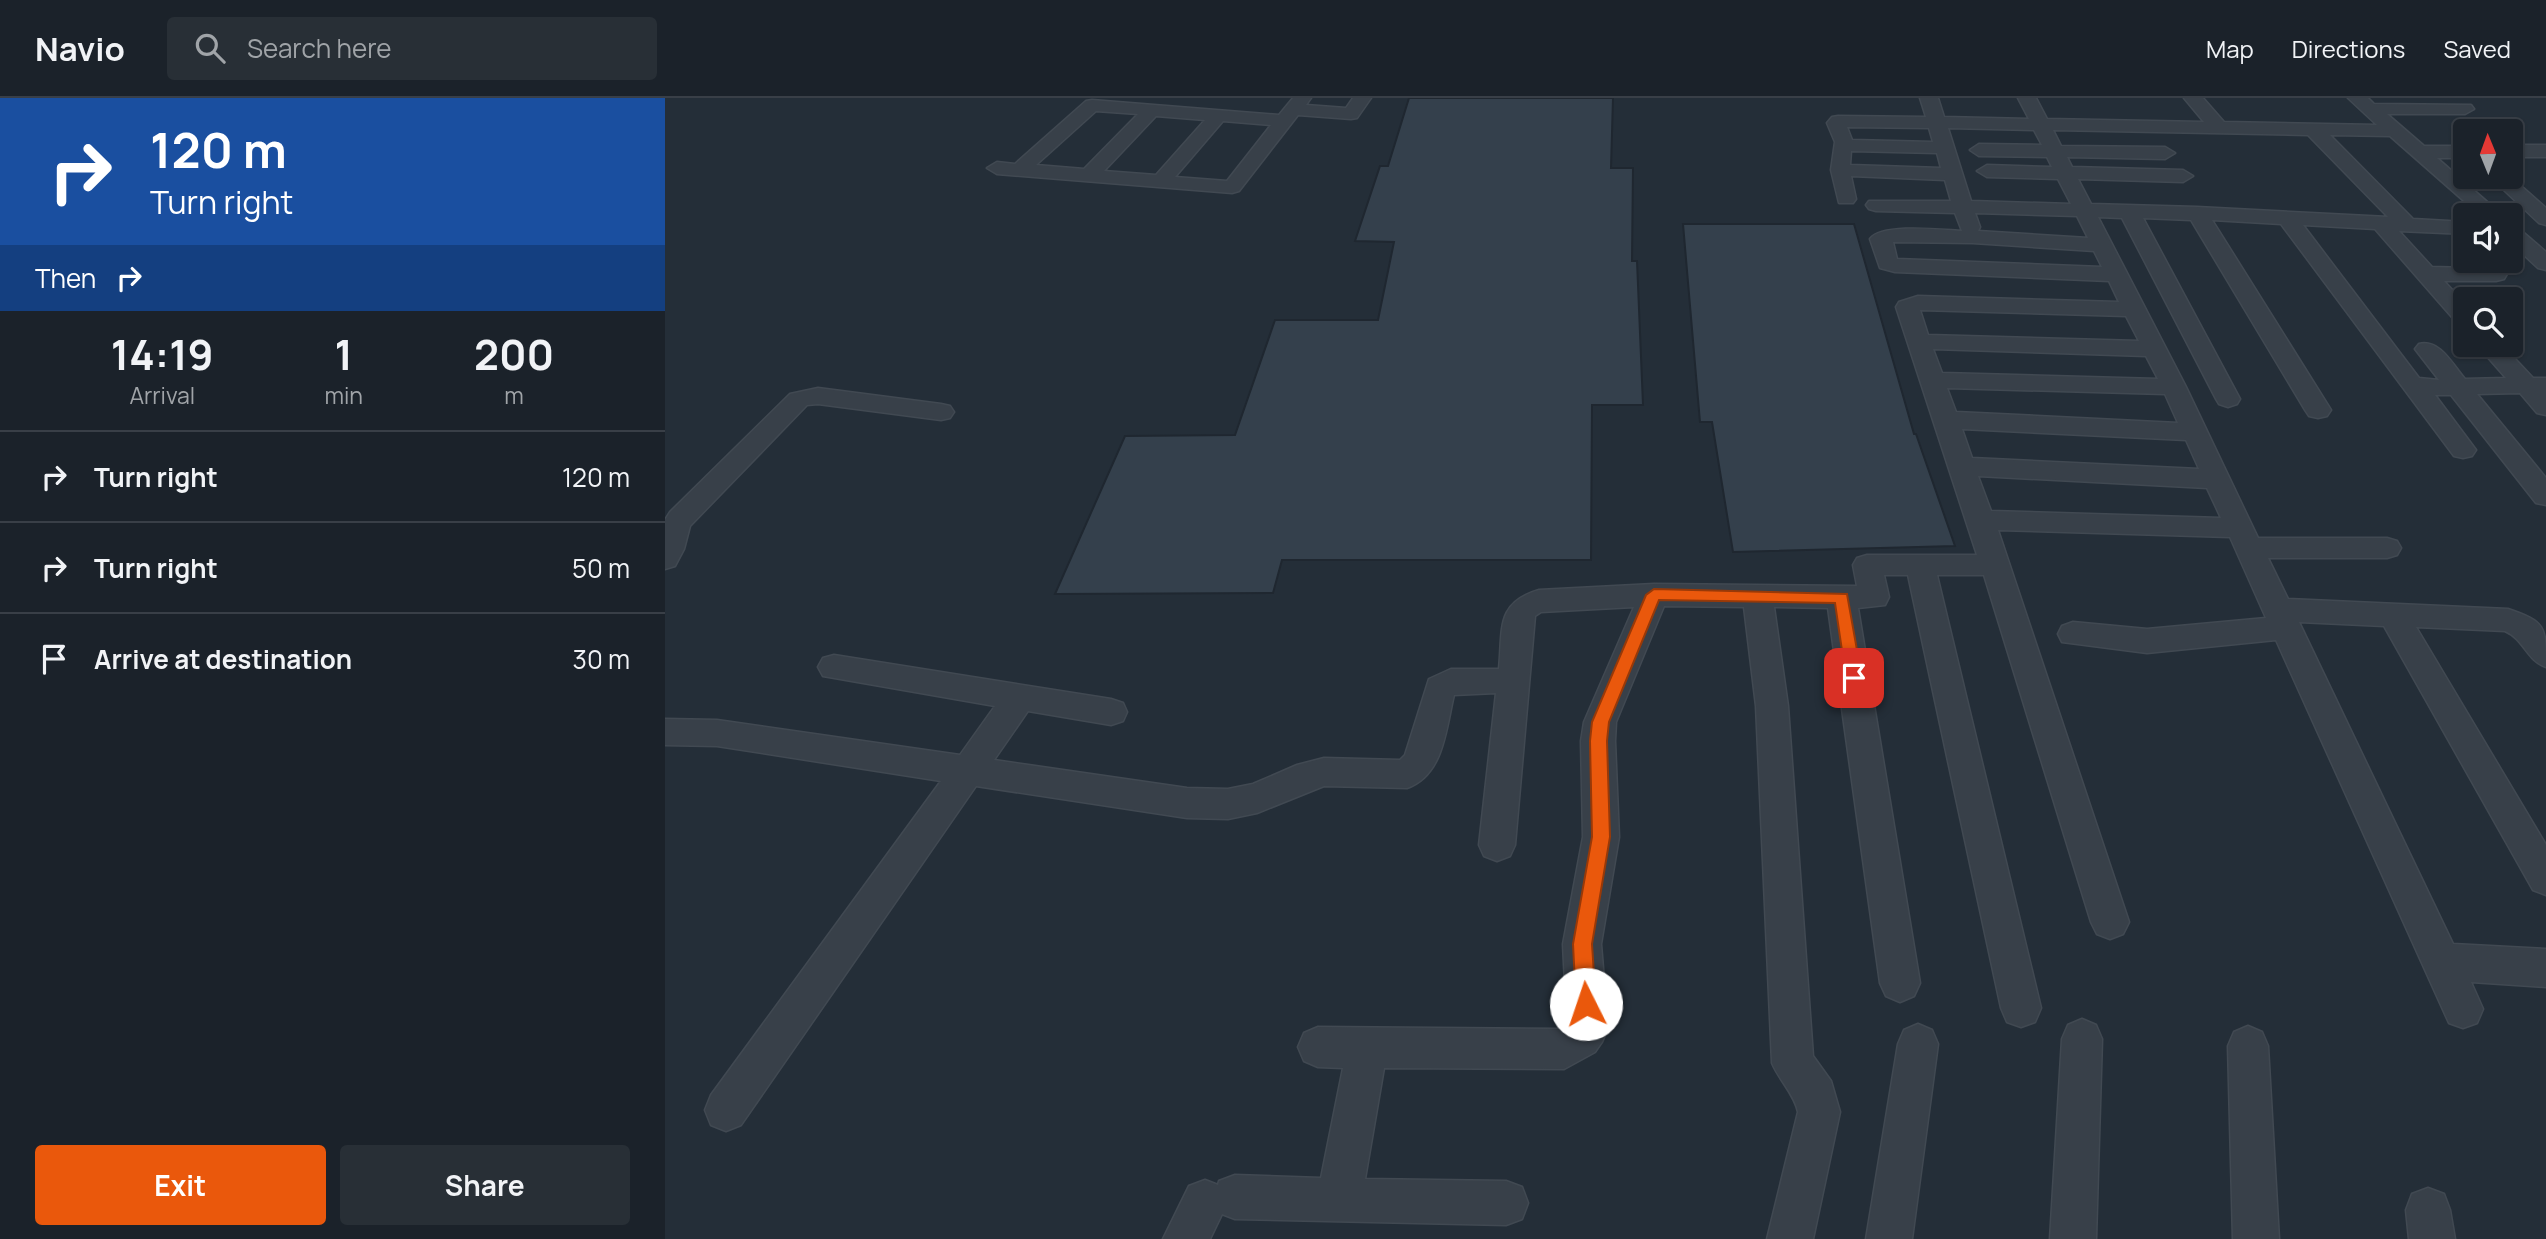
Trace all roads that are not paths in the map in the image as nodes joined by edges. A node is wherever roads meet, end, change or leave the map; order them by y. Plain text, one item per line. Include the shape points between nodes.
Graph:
1 (1362, 98) edge
2 (1929, 98) edge
3 (2193, 98) edge
4 (2211, 98) edge
5 (2364, 104) edge
6 (2026, 108) edge
7 (2465, 109) dead end
8 (1152, 110) junction
9 (1293, 110) edge
10 (2134, 111) dead end
11 (1218, 116) junction
12 (1938, 122) junction
13 (2147, 128) junction
14 (2227, 129) junction
15 (2314, 130) junction
16 (2396, 131) junction
17 (1843, 145) junction
18 (1945, 148) junction
19 (1979, 149) dead end
20 (2523, 151) edge
21 (2546, 151) edge
22 (2420, 152) junction
23 (2453, 152) edge
24 (2165, 153) junction
25 (2523, 155) edge
26 (2061, 162) junction
27 (997, 168) dead end
28 (1019, 170) junction
29 (1841, 170) junction
30 (2546, 170) edge
31 (1987, 171) dead end
32 (1952, 174) junction
33 (1089, 175) junction
34 (2183, 176) junction
35 (1161, 181) junction
36 (2513, 189) edge
37 (1846, 199) dead end
38 (2478, 203) edge
39 (1876, 205) dead end
40 (1963, 207) junction
41 (2085, 210) junction
42 (2129, 211) junction
43 (2204, 214) junction
44 (2287, 218) junction
45 (2546, 219) edge
46 (2381, 223) junction
47 (2407, 225) junction
48 (2453, 227) edge
49 (2523, 231) edge
50 (2546, 231) edge
51 (1973, 237) junction
52 (2523, 242) edge
53 (2103, 245) junction
54 (2546, 263) edge
55 (1983, 267) junction
56 (2426, 274) junction
57 (2496, 274) dead end
58 (2118, 275) junction
59 (2453, 304) edge
60 (2134, 309) junction
61 (1920, 342) junction
62 (2154, 349) junction
63 (2427, 349) dead end
64 (2503, 357) edge
65 (1933, 380) junction
66 (2536, 385) edge
67 (2415, 386) junction
68 (2174, 387) junction
69 (2458, 387) junction
70 (2228, 400) dead end
71 (2546, 407) edge
72 (2318, 410) dead end
73 (941, 412) dead end
74 (1946, 420) junction
75 (2194, 432) junction
76 (2463, 450) dead end
77 (1962, 467) junction
78 (2215, 479) junction
79 (2546, 496) edge
80 (1980, 520) junction
81 (2242, 538) junction
82 (2387, 548) dead end
83 (665, 559) edge
84 (1995, 565) junction
85 (1920, 566) junction
86 (1654, 595) junction
87 (1758, 596) junction
88 (1841, 597) junction
89 (2395, 616) junction
90 (2280, 619) junction
91 (2073, 634) dead end
92 (2546, 655) edge
93 (834, 667) dead end
94 (1515, 681) junction
95 (1020, 698) junction
96 (1111, 712) dead end
97 (665, 732) edge
98 (968, 771) junction
99 (1497, 845) dead end
100 (2546, 878) edge
101 (2110, 922) dead end
102 (2441, 962) junction
103 (2546, 968) edge
104 (1900, 983) dead end
105 (2021, 1007) dead end
106 (2463, 1009) dead end
107 (2082, 1039) dead end
108 (1918, 1044) dead end
109 (2248, 1046) dead end
110 (1318, 1047) dead end
111 (1367, 1048) junction
112 (726, 1110) dead end
113 (1339, 1202) junction
114 (1506, 1203) dead end
115 (1208, 1212) edge
116 (1790, 1239) edge
117 (1888, 1239) edge
118 (2073, 1239) edge
119 (2256, 1239) edge

1 - 9 street via 1351,114
2 - 12 street
3 - 14 street
4 - 14 street
5 - 7 street
5 - 16 street
6 - 12 street
6 - 13 street
6 - 26 street
8 - 11 street
8 - 28 street via 1092,105
8 - 33 street
9 - 11 street
9 - 35 street via 1232,187
10 - 13 street
11 - 35 street
12 - 17 street via 1838,121
12 - 18 street
13 - 14 street
13 - 24 street
14 - 15 street
15 - 16 street
15 - 47 street
16 - 22 street
17 - 18 street
17 - 29 street
18 - 32 street
19 - 26 street
20 - 21 street
22 - 23 street
22 - 38 street
24 - 26 street
24 - 34 street
25 - 30 street
26 - 31 street
26 - 34 street
26 - 41 street
27 - 28 street
28 - 33 street
29 - 32 street
29 - 37 street
32 - 40 street
33 - 35 street
34 - 43 street
36 - 45 street
39 - 40 street
40 - 41 street
40 - 51 street
41 - 42 street
41 - 53 street
42 - 43 street
42 - 70 street
43 - 44 street
43 - 72 street
44 - 46 street
44 - 67 street
46 - 47 street
46 - 56 street
47 - 48 street
49 - 50 street
51 - 53 street
51 - 55 street
51 - 55 street via 1881,239 1891,265
52 - 54 street
53 - 58 street
55 - 58 street
56 - 57 street
56 - 59 street
58 - 60 street
60 - 61 street via 1910,304 1907,307
60 - 62 street
61 - 62 street
61 - 65 street
62 - 68 street
63 - 69 street
64 - 66 street
65 - 68 street
65 - 74 street
66 - 69 street
66 - 71 street
67 - 69 street
67 - 76 street
68 - 75 street
69 - 79 street
73 - 83 street via 818,396 799,399 680,519
74 - 75 street
74 - 77 street
75 - 78 street
77 - 78 street
77 - 80 street
78 - 81 street
80 - 81 street
80 - 84 street
81 - 82 street
81 - 90 street
84 - 85 street
84 - 101 street
85 - 88 street via 1867,565 1874,597
85 - 105 street
86 - 87 street
86 - 94 street via 1529,604 1520,617
86 - 111 street via 1600,722 1601,837 1582,944 1587,1028 1581,1038 1564,1049
87 - 88 street
87 - 116 street via 1772,706 1793,1063 1809,1084 1819,1112
88 - 104 street
89 - 90 street
89 - 92 street via 2518,623
89 - 100 street
90 - 91 street via 2147,641
90 - 102 street
93 - 95 street
94 - 98 street via 1444,684 1420,762 1407,774 1324,772 1228,804 1145,799
94 - 99 street
95 - 96 street
95 - 98 street
97 - 98 street via 717,733
98 - 112 street
102 - 103 street
102 - 106 street
107 - 118 street
108 - 117 street
109 - 119 street
110 - 111 street
111 - 113 street
113 - 114 street
113 - 115 street

